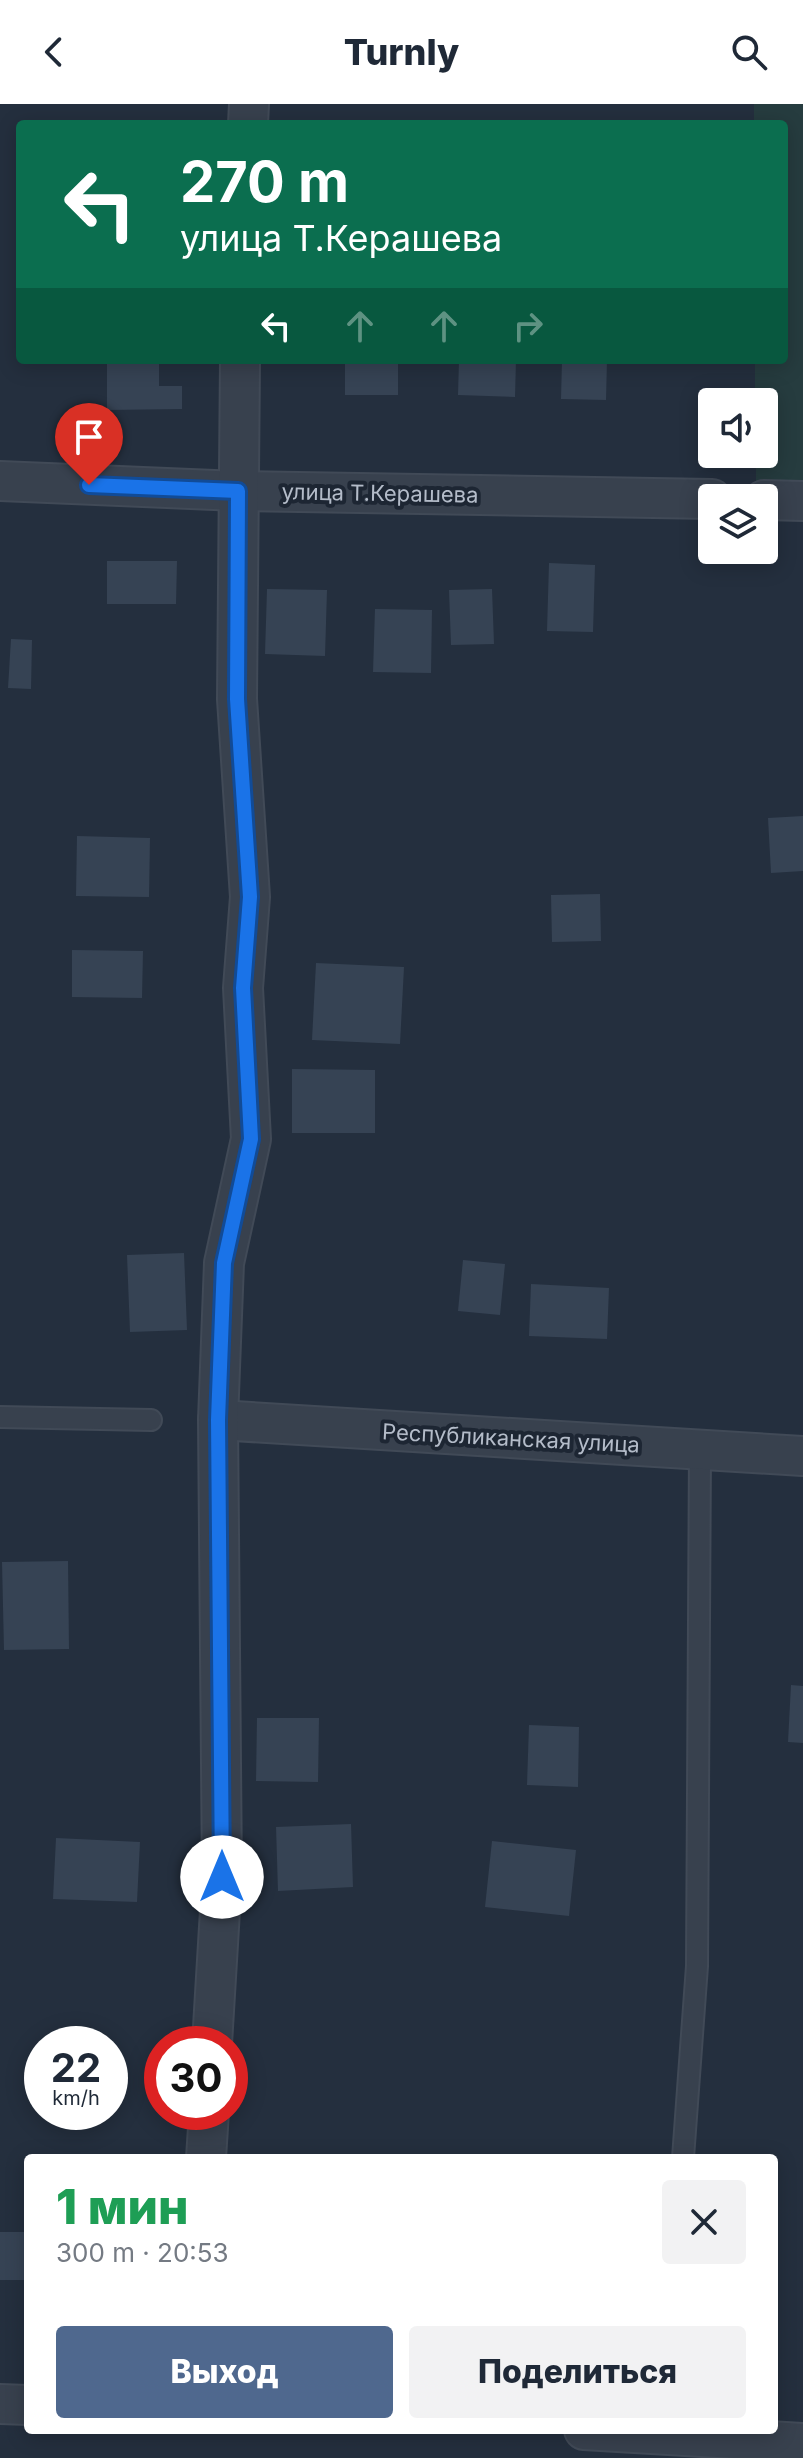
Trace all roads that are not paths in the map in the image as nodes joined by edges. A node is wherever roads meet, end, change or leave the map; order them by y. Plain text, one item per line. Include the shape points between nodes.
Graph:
1 (240, 364) edge
2 (0, 481) edge
3 (238, 491) junction
4 (698, 499) edge
5 (778, 500) edge
6 (803, 501) edge
7 (0, 1417) edge
8 (151, 1420) dead end
9 (218, 1420) junction
10 (700, 1450) junction
11 (803, 1456) edge
12 (213, 2026) edge
13 (208, 2130) edge
14 (206, 2154) edge
15 (683, 2154) edge
16 (0, 2404) edge
17 (24, 2405) edge
18 (688, 2434) edge
19 (803, 2443) edge

1 - 3 street
2 - 3 street, улица Т.Керашева
3 - 4 street, улица Т.Керашева
3 - 9 street via 237,699 250,897 243,988 251,1139 224,1263
5 - 6 street
7 - 8 lane
9 - 10 street, Республиканская улица
9 - 12 street via 222,1877
10 - 11 street, Республиканская улица
10 - 15 lane via 697,1966
13 - 14 street
16 - 17 street
18 - 19 street

